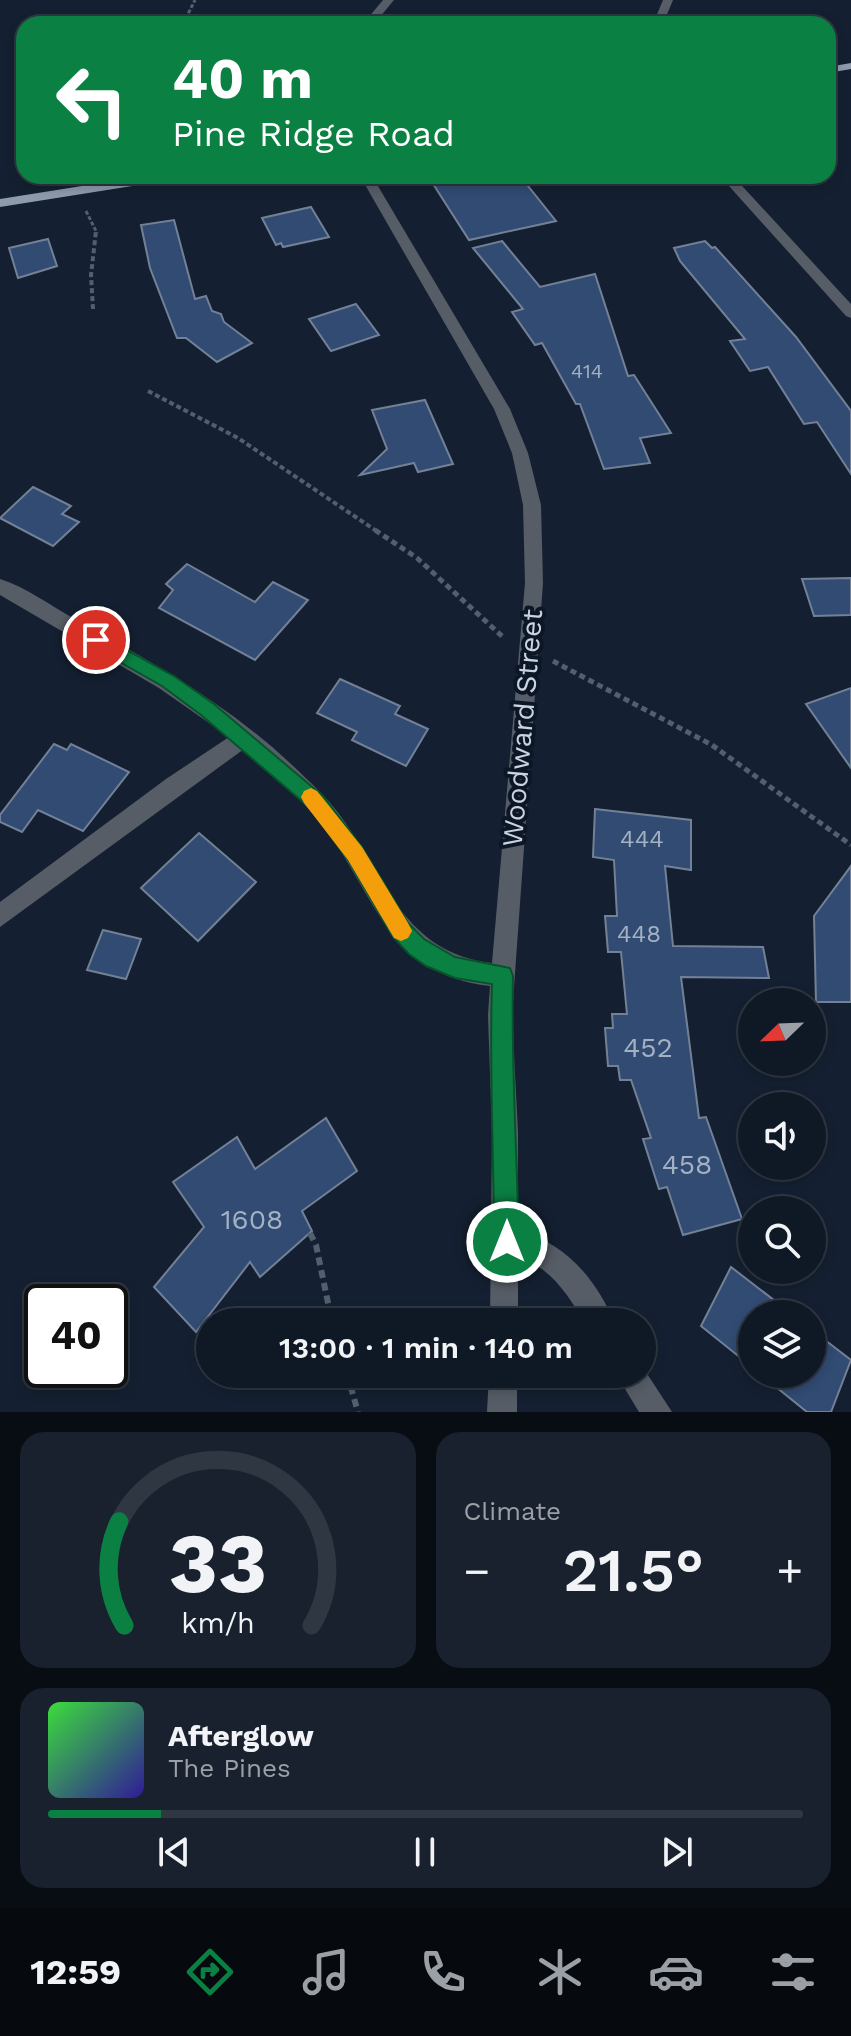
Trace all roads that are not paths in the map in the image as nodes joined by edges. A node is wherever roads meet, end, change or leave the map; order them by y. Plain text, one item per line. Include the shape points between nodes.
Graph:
1 (389, 0) edge
2 (375, 16) edge
3 (120, 184) edge
4 (371, 184) edge
5 (733, 184) edge
6 (0, 203) edge
7 (851, 313) edge
8 (0, 586) edge
9 (244, 738) junction
10 (0, 916) edge
11 (503, 976) junction
12 (507, 1242) junction
13 (505, 1308) edge
14 (591, 1308) edge
15 (503, 1388) edge
16 (640, 1388) edge
17 (502, 1412) edge
18 (657, 1412) edge

1 - 2 street
3 - 6 main road
4 - 11 street, Woodward Street via 502,409 520,453 532,505 534,583
5 - 7 street
8 - 9 street via 168,681
9 - 10 street
9 - 11 street via 316,802 355,853 400,930 416,946 455,968
11 - 12 street, Woodward Street via 500,1054
12 - 13 street, Woodward Street
12 - 14 street via 545,1253 564,1268
15 - 17 street
16 - 18 street

